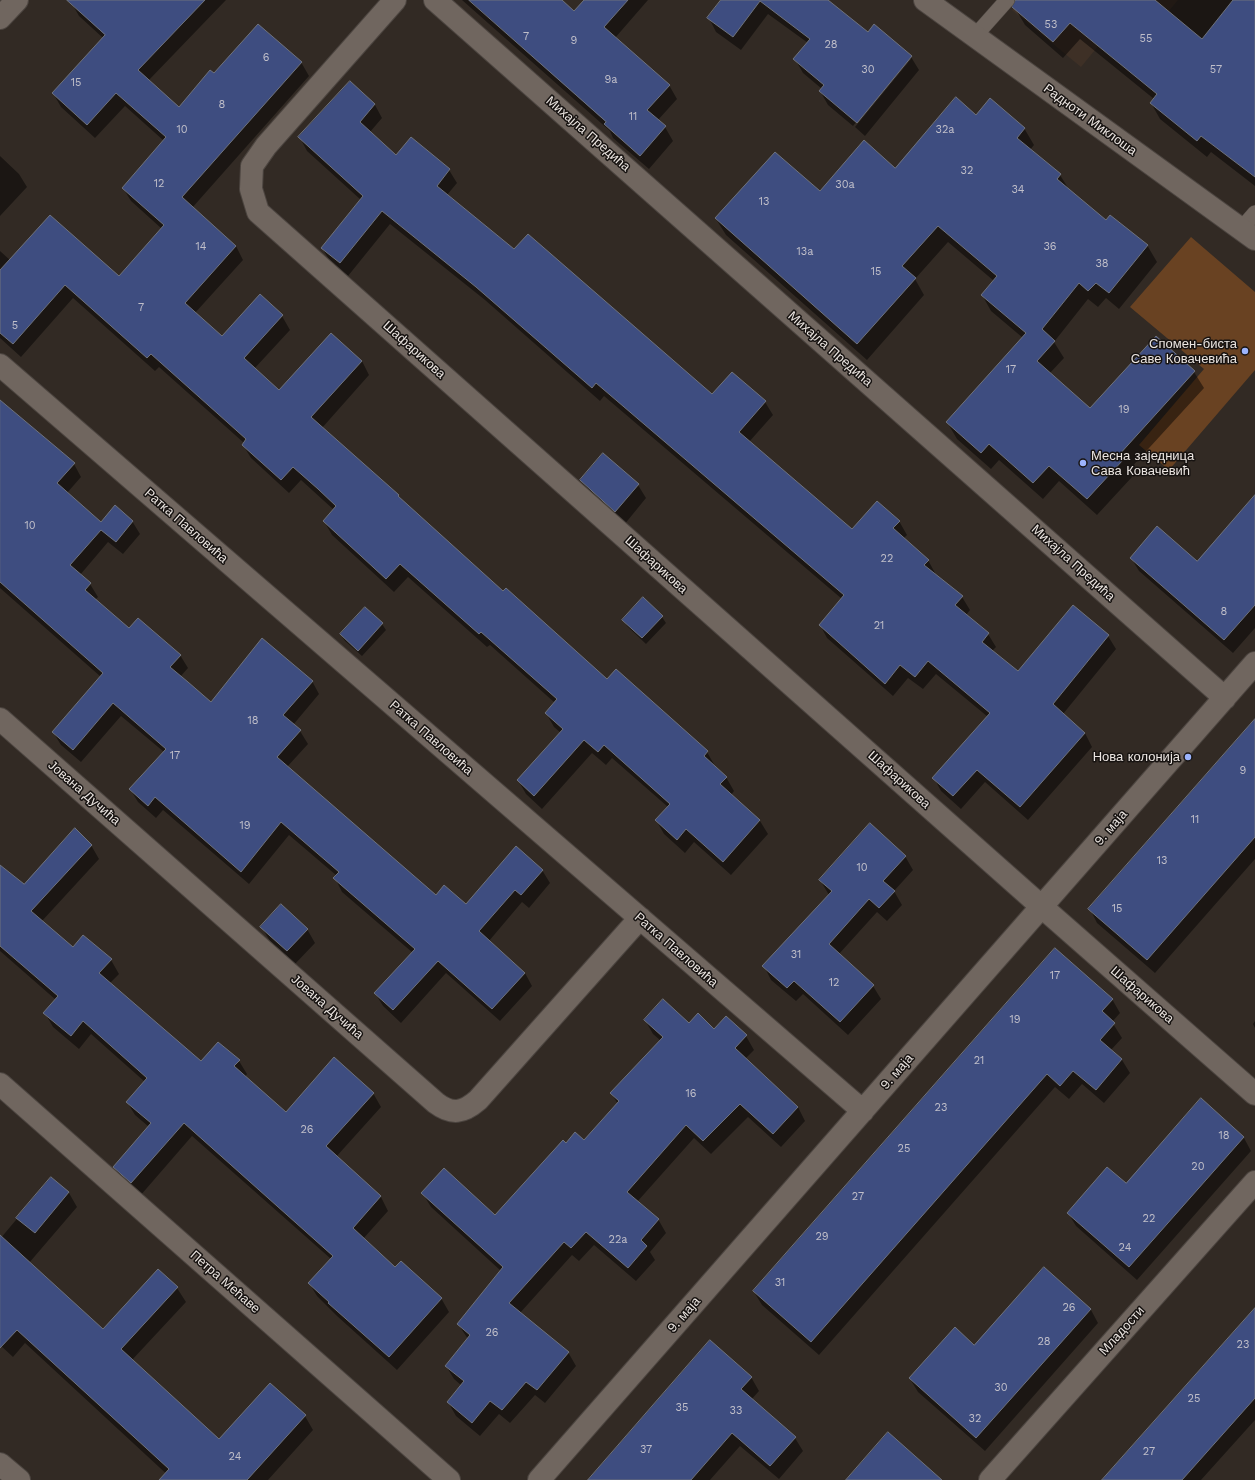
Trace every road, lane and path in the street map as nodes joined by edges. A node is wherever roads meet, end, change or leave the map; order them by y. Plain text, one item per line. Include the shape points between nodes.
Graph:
1 (17, 0) edge
2 (395, 0) edge
3 (435, 0) edge
4 (925, 0) edge
5 (1008, 0) edge
6 (0, 18) edge
7 (976, 36) junction
8 (1255, 213) edge
9 (1248, 234) edge
10 (0, 365) edge
11 (1255, 663) edge
12 (1225, 698) junction
13 (0, 719) edge
14 (1042, 907) junction
15 (640, 918) junction
16 (0, 1084) edge
17 (1255, 1094) edge
18 (863, 1111) junction
19 (1255, 1182) edge
20 (0, 1464) edge
21 (19, 1480) edge
22 (449, 1480) edge
23 (539, 1480) edge
24 (990, 1480) edge

1 - 6 street
2 - 14 street, Шафарикова via 266,146 252,166 250,189 258,212
3 - 12 street, Михајла Предића
4 - 7 street, Радноти Миклоша
5 - 7 lane
7 - 9 street, Радноти Миклоша
8 - 9 lane
10 - 15 street, Ратка Павловића
11 - 12 street, 9. маја
12 - 14 street, 9. маја
13 - 15 street, Јована Дучића via 445,1110 459,1111 469,1108 478,1100
14 - 17 street, Шафарикова
14 - 18 street, 9. маја
15 - 18 street, Ратка Павловића
16 - 22 street, Петра Мећаве
18 - 23 street, 9. маја
19 - 24 street, Младости
20 - 21 street

